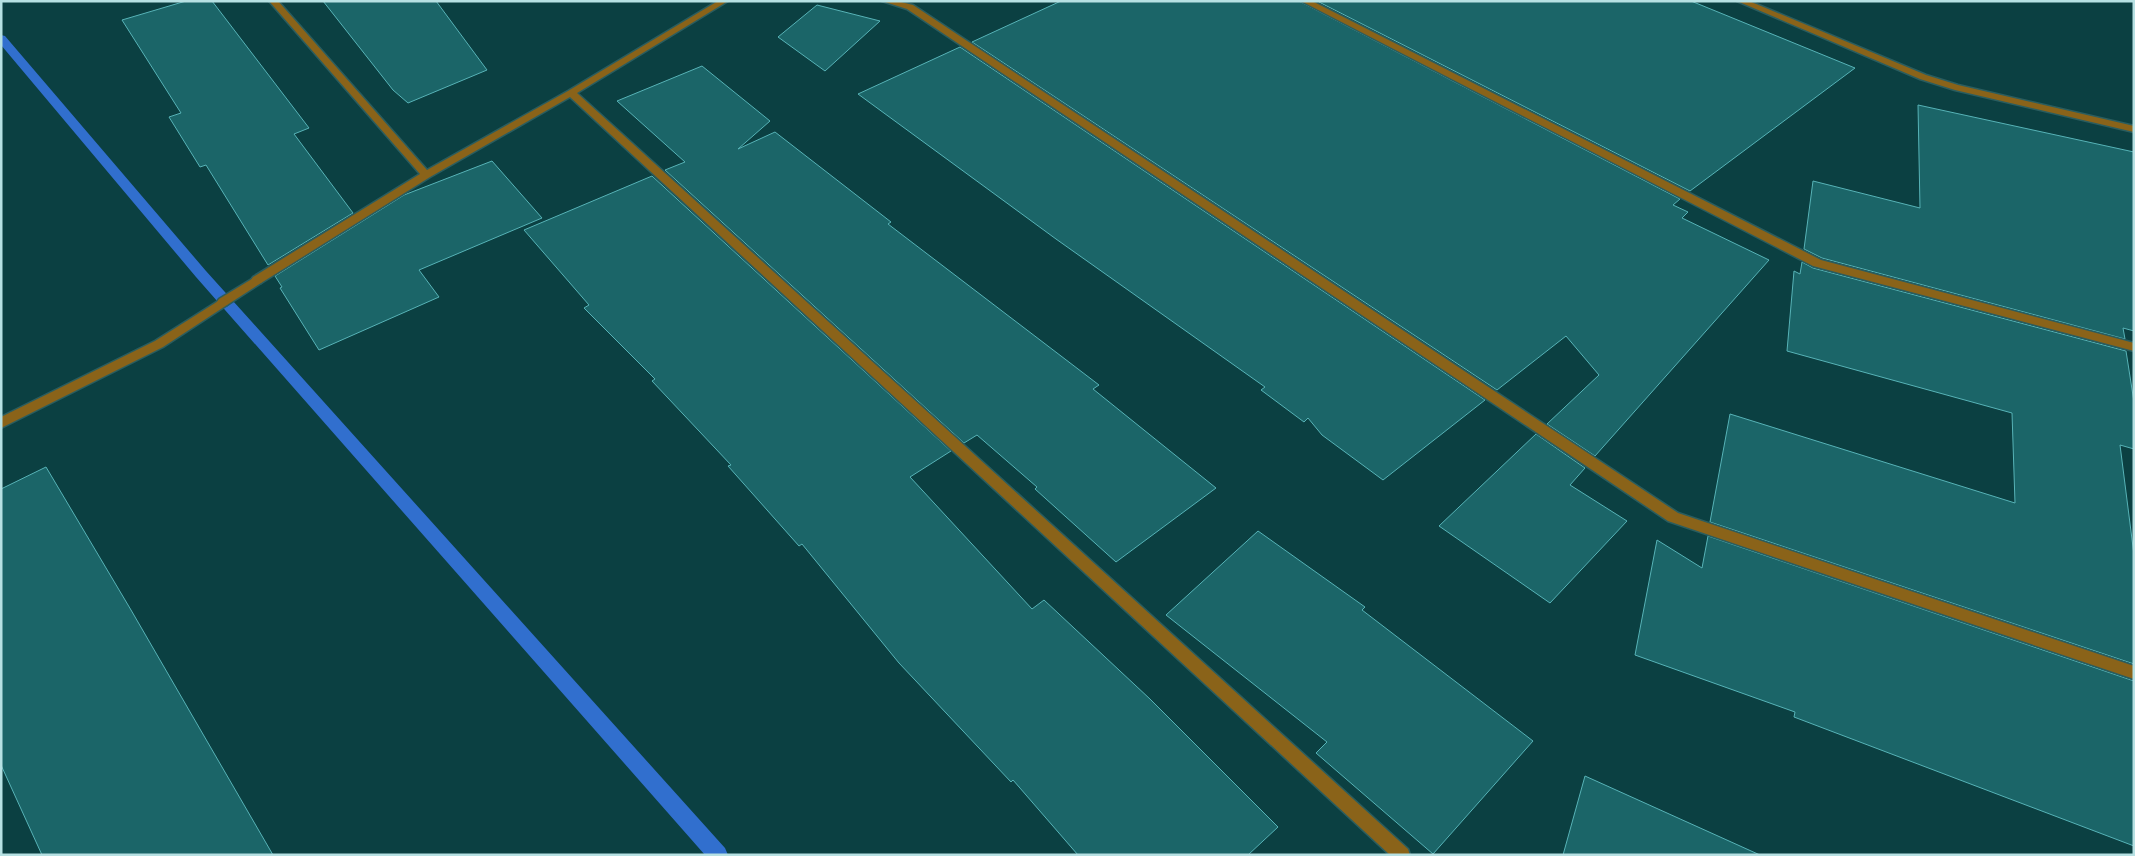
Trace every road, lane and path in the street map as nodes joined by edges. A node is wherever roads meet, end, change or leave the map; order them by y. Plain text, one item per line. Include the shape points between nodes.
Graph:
1 (273, 1) edge
2 (724, 1) edge
3 (886, 1) edge
4 (924, 1) edge
5 (1305, 1) edge
6 (1741, 1) edge
7 (910, 7) junction
8 (571, 93) junction
9 (2134, 129) edge
10 (426, 175) junction
11 (2134, 347) edge
12 (1, 423) edge
13 (2134, 673) edge
14 (1402, 855) edge

1 - 10 street
2 - 8 street
3 - 7 street
4 - 7 street
5 - 11 street via 1817,263
6 - 9 street via 1923,77
7 - 13 street via 1673,517
8 - 10 street
8 - 14 street
10 - 12 street via 159,344

